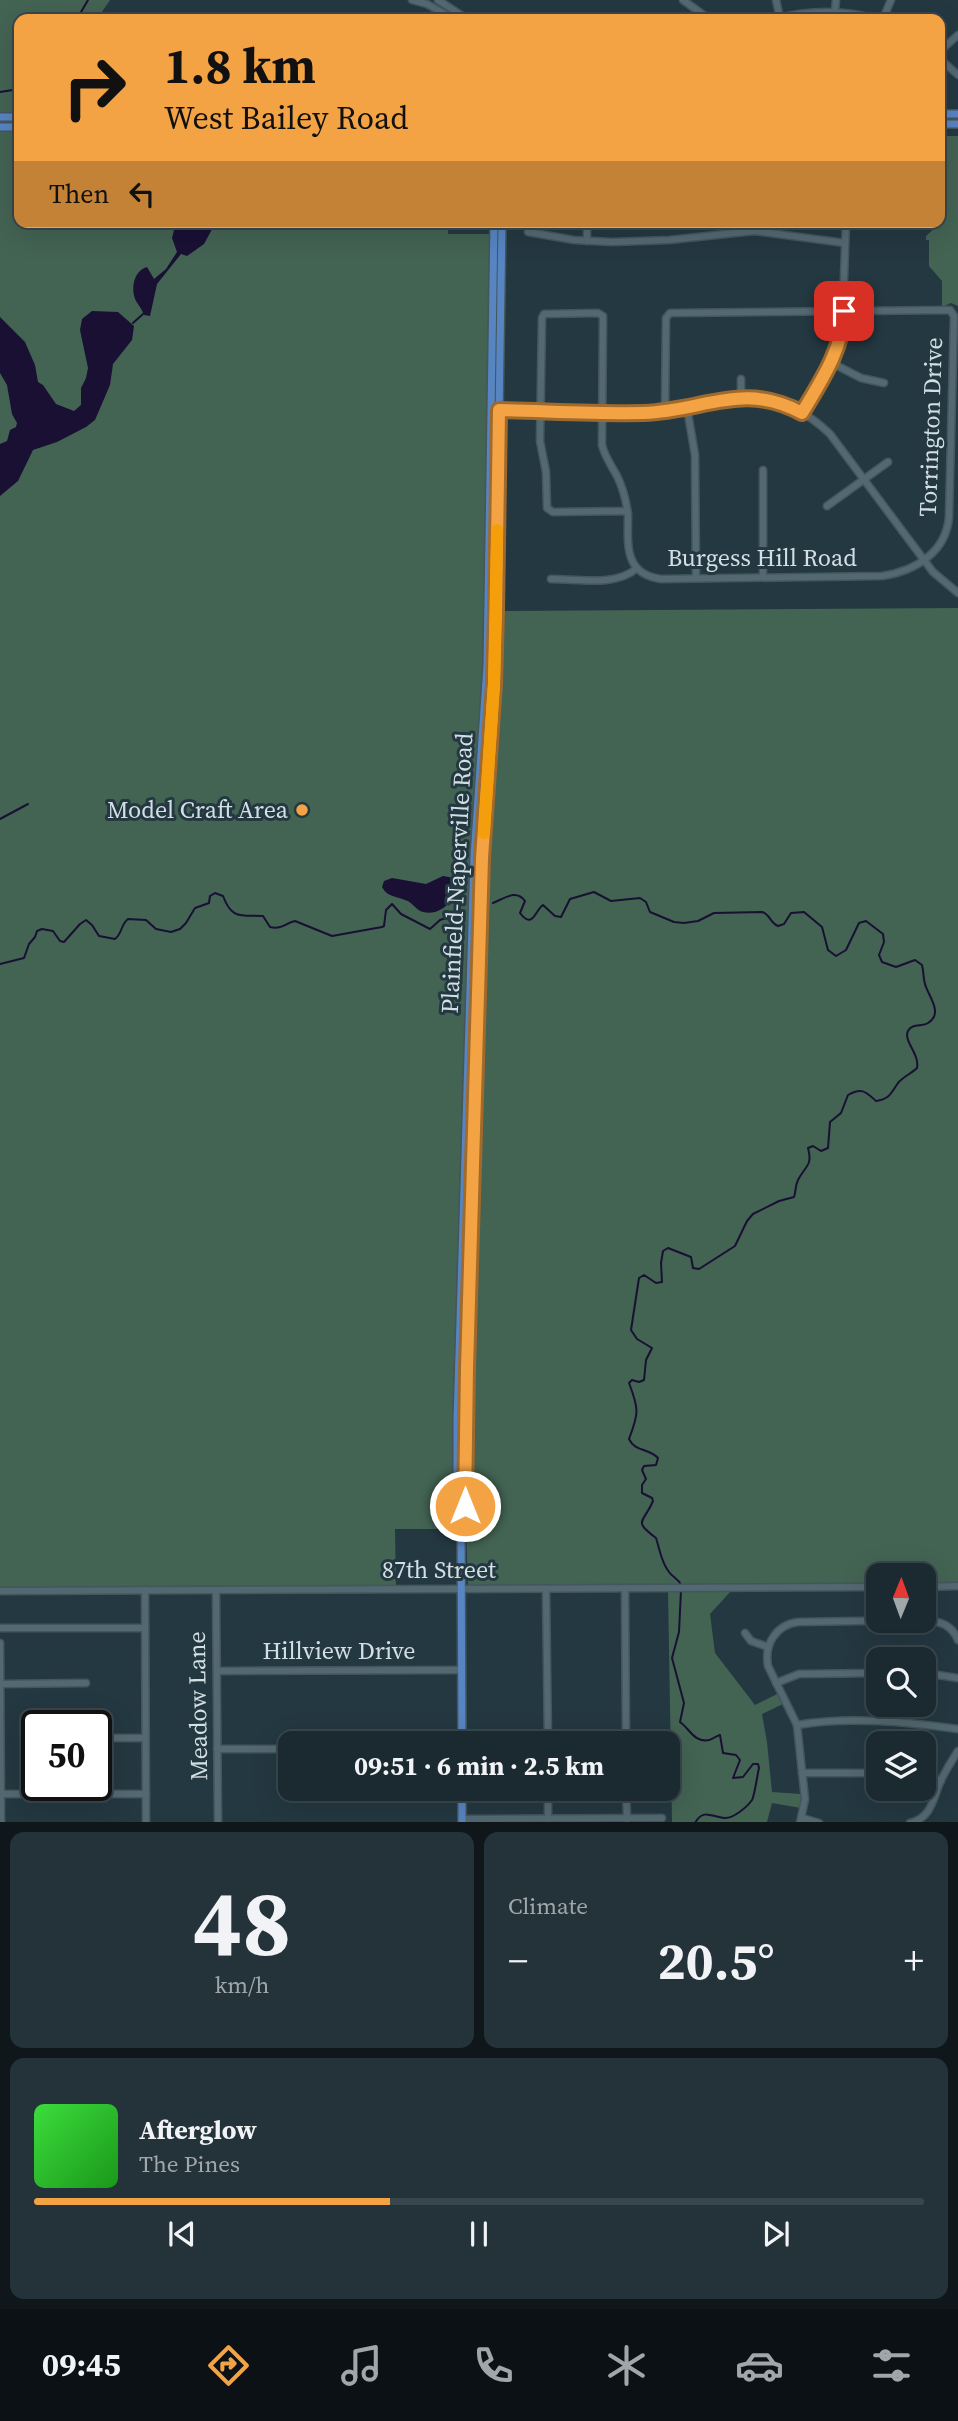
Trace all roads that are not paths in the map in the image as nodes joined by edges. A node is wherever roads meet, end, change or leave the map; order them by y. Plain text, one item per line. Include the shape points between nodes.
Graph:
1 (412, 0) edge
2 (439, 0) edge
3 (683, 0) edge
4 (836, 0) edge
5 (428, 2) edge
6 (435, 8) junction
7 (835, 12) junction
8 (445, 14) edge
9 (460, 14) edge
10 (700, 14) edge
11 (800, 14) edge
12 (847, 14) edge
13 (494, 228) edge
14 (502, 228) edge
15 (587, 228) edge
16 (846, 228) edge
17 (528, 232) dead end
18 (587, 241) junction
19 (845, 243) junction
20 (844, 311) junction
21 (830, 362) junction
22 (955, 369) edge
23 (741, 379) dead end
24 (884, 383) dead end
25 (741, 397) junction
26 (687, 408) junction
27 (495, 410) junction
28 (541, 411) junction
29 (664, 411) junction
30 (603, 412) junction
31 (802, 413) junction
32 (888, 462) dead end
33 (762, 470) dead end
34 (864, 479) junction
35 (827, 506) dead end
36 (627, 511) junction
37 (924, 561) junction
38 (637, 568) junction
39 (763, 577) junction
40 (696, 578) junction
41 (551, 579) dead end
42 (958, 593) edge
43 (866, 1587) edge
44 (936, 1587) edge
45 (958, 1587) edge
46 (625, 1588) junction
47 (547, 1589) junction
48 (145, 1590) junction
49 (216, 1590) junction
50 (461, 1590) junction
51 (0, 1591) edge
52 (866, 1621) edge
53 (936, 1622) edge
54 (145, 1628) junction
55 (0, 1629) edge
56 (746, 1633) dead end
57 (958, 1640) edge
58 (0, 1643) edge
59 (768, 1647) junction
60 (461, 1670) junction
61 (217, 1671) junction
62 (866, 1673) edge
63 (936, 1675) edge
64 (958, 1678) edge
65 (86, 1682) dead end
66 (776, 1683) junction
67 (0, 1684) edge
68 (797, 1725) junction
69 (958, 1728) edge
70 (461, 1731) edge
71 (548, 1731) edge
72 (626, 1731) edge
73 (112, 1738) edge
74 (145, 1738) junction
75 (217, 1749) junction
76 (278, 1749) edge
77 (958, 1751) edge
78 (802, 1773) junction
79 (866, 1773) edge
80 (936, 1779) edge
81 (941, 1781) junction
82 (1, 1794) edge
83 (146, 1794) junction
84 (462, 1801) edge
85 (548, 1801) edge
86 (626, 1801) edge
87 (662, 1818) dead end
88 (548, 1819) junction
89 (627, 1819) junction
90 (801, 1820) edge
91 (462, 1821) edge
92 (1, 1822) edge
93 (146, 1822) edge
94 (218, 1822) edge
95 (819, 1822) edge
96 (910, 1822) edge

1 - 5 street
2 - 6 street
2 - 9 street
3 - 10 street
4 - 7 street
5 - 6 street
6 - 8 street
7 - 11 street
7 - 12 street
13 - 27 main road, Plainfield-Naperville Road
14 - 27 main road, Plainfield-Naperville Road
15 - 18 street
16 - 19 street
17 - 18 street
18 - 19 street via 656,241 754,231
19 - 20 street
20 - 21 street via 842,335
20 - 22 street, Torrington Drive via 950,310
20 - 29 street via 668,314
21 - 24 street via 861,378
21 - 31 street
22 - 37 street, Torrington Drive via 949,521 942,541
23 - 25 street
25 - 26 street
25 - 31 street via 773,401
26 - 29 street
26 - 40 street via 695,455
27 - 28 street
27 - 50 main road, Plainfield-Naperville Road via 494,675 482,858
28 - 30 street
28 - 30 street, Burgess Hill Road via 543,316 598,313 604,318
28 - 36 street via 548,510
29 - 30 street
30 - 36 street, Burgess Hill Road via 604,451 622,487
31 - 34 street via 830,434
32 - 34 street
33 - 39 street
34 - 35 street
34 - 37 street
36 - 38 street, Burgess Hill Road via 629,552
37 - 39 street, Burgess Hill Road via 882,576
37 - 42 street
38 - 40 street, Burgess Hill Road via 654,578
38 - 41 street via 616,579
39 - 40 street, Burgess Hill Road
43 - 46 street, 87th Street
44 - 45 street
46 - 47 street, 87th Street
46 - 72 street
47 - 50 street, 87th Street
47 - 71 street
48 - 49 street, 87th Street
48 - 51 street, 87th Street
48 - 54 street
49 - 50 street, 87th Street
49 - 61 street, Meadow Lane
50 - 60 main road, Plainfield-Naperville Road
52 - 59 street via 793,1622 779,1630
53 - 57 street via 948,1626
54 - 55 street
54 - 74 street
56 - 59 street via 751,1641
58 - 67 street
59 - 66 street via 767,1662
60 - 61 street, Hillview Drive
60 - 70 main road, Plainfield-Naperville Road
61 - 75 street, Meadow Lane
62 - 66 street via 799,1674
63 - 64 street
65 - 67 street
66 - 68 street
67 - 82 street
68 - 69 street via 895,1722
68 - 78 street
73 - 74 street
74 - 83 street
75 - 76 street
75 - 94 street, Meadow Lane
77 - 81 street
78 - 79 street
78 - 90 street via 805,1799
80 - 81 street
81 - 96 street via 927,1814
82 - 83 street
82 - 92 street
83 - 93 street
84 - 91 main road
85 - 88 street
86 - 89 street
87 - 89 street
88 - 89 street
88 - 91 street
90 - 95 street

